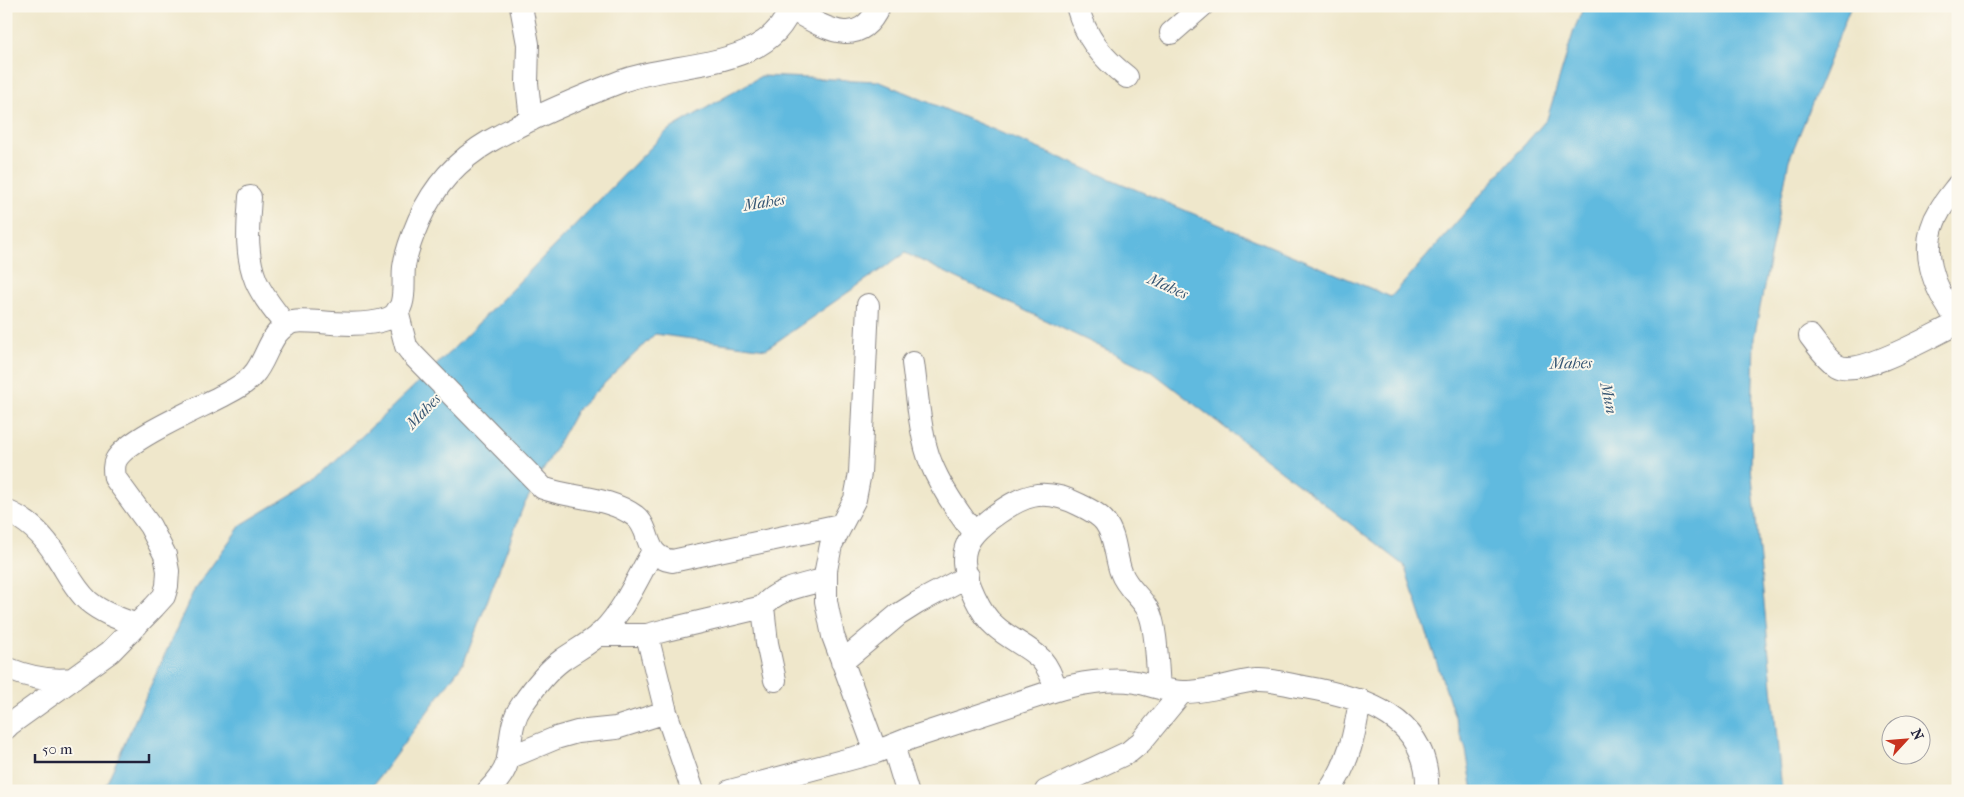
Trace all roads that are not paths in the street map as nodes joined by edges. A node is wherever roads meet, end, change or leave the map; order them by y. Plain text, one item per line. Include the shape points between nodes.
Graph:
1 (521, 6) edge
2 (878, 6) edge
3 (1077, 6) edge
4 (1202, 6) edge
5 (791, 8) edge
6 (1171, 33) dead end
7 (1127, 77) dead end
8 (531, 120) junction
9 (1958, 185) edge
10 (250, 197) dead end
11 (868, 305) dead end
12 (397, 311) junction
13 (1958, 321) edge
14 (286, 326) junction
15 (1810, 336) dead end
16 (913, 363) dead end
17 (6, 511) edge
18 (840, 525) junction
19 (973, 532) junction
20 (653, 551) junction
21 (968, 576) junction
22 (826, 579) junction
23 (763, 607) junction
24 (137, 625) junction
25 (598, 635) junction
26 (647, 636) junction
27 (842, 662) junction
28 (6, 668) edge
29 (73, 679) junction
30 (775, 680) dead end
31 (1159, 687) junction
32 (1056, 690) junction
33 (1182, 692) junction
34 (1360, 700) junction
35 (666, 712) junction
36 (6, 728) edge
37 (884, 749) junction
38 (508, 758) junction
39 (774, 785) edge
40 (488, 791) edge
41 (693, 791) edge
42 (730, 791) edge
43 (907, 791) edge
44 (1046, 791) edge
45 (1329, 791) edge
46 (1427, 791) edge

1 - 8 street via 528,44
2 - 5 street via 868,23 849,32 834,31
3 - 7 street via 1099,53
4 - 6 street
5 - 8 street via 779,29 755,48 729,58 642,74
8 - 12 street via 470,153 440,185 413,236 404,266 404,295
9 - 13 street via 1939,211 1929,236 1929,262 1936,287
10 - 14 street via 247,239 256,282
11 - 18 street via 860,473 855,499
12 - 14 street via 389,318 377,321 346,324 292,322
12 - 20 street via 406,346 413,355 543,488 624,509 640,522
13 - 15 street via 1875,363 1854,368 1837,366
14 - 24 street via 277,333 253,376 136,442 116,460 115,478 159,540 168,571 164,596
16 - 19 street via 930,461 941,484
17 - 24 street via 22,518 37,531 79,592 90,602
18 - 20 street via 672,561 662,560
18 - 22 street via 831,545
19 - 21 street via 966,544 964,562
19 - 31 street via 1012,503 1050,494 1072,501 1105,522 1124,580 1150,612
20 - 25 street via 614,618
21 - 27 street via 917,603
21 - 32 street via 982,610 994,625 1042,660 1051,673
22 - 23 street via 775,596
22 - 27 street via 826,601
23 - 26 street
23 - 30 street via 766,643
24 - 29 street via 110,652
25 - 26 street
25 - 38 street via 548,672 521,706 512,726
26 - 35 street
27 - 37 street
28 - 29 street via 37,678
29 - 36 street
31 - 32 street via 1119,681
31 - 33 street
32 - 37 street
33 - 34 street via 1270,680
33 - 44 street via 1130,752
34 - 45 street via 1347,757
34 - 46 street via 1382,710 1412,737 1425,766
35 - 38 street via 616,728 556,738
35 - 41 street
37 - 39 street
37 - 43 street
38 - 40 street via 499,780
39 - 42 street

